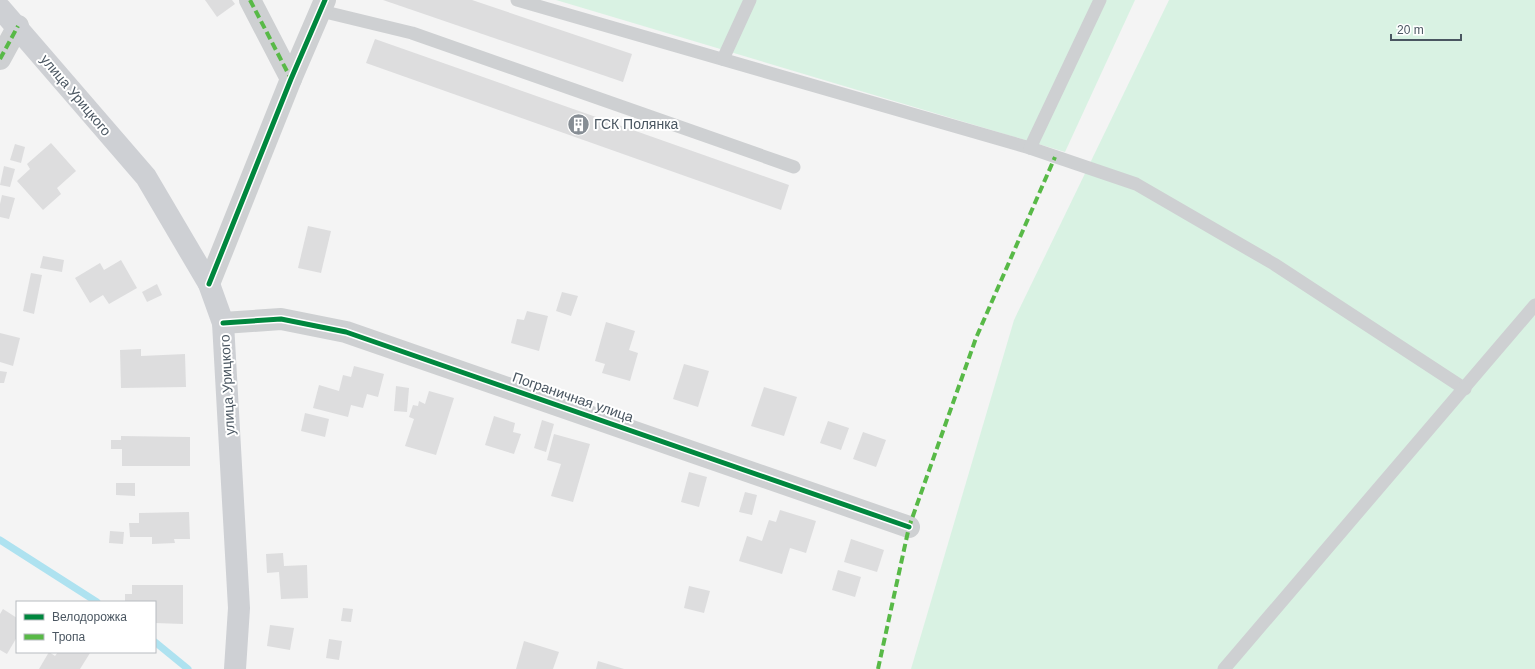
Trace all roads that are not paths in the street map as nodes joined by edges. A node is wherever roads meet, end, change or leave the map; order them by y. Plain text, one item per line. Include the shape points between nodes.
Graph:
1 (250, 0) edge
2 (517, 0) edge
3 (750, 0) edge
4 (1100, 0) edge
5 (323, 6) edge
6 (0, 8) edge
7 (18, 26) junction
8 (0, 59) edge
9 (723, 59) junction
10 (291, 79) junction
11 (1030, 148) junction
12 (794, 167) dead end
13 (209, 284) junction
14 (1535, 305) edge
15 (224, 323) junction
16 (1464, 389) junction
17 (909, 527) dead end
18 (238, 668) edge
19 (1224, 669) edge

1 - 10 street
2 - 9 lane
3 - 9 lane
4 - 11 lane
5 - 10 street
5 - 12 lane via 412,33
6 - 7 main road, улица Урицкого
7 - 8 street
7 - 13 main road, улица Урицкого via 146,177
9 - 11 lane
10 - 13 street
11 - 16 lane via 1136,184 1274,264
13 - 15 main road, улица Урицкого
14 - 16 lane
15 - 17 street, Пограничная улица via 281,319 346,332
15 - 18 main road, улица Урицкого via 239,608
16 - 19 lane

